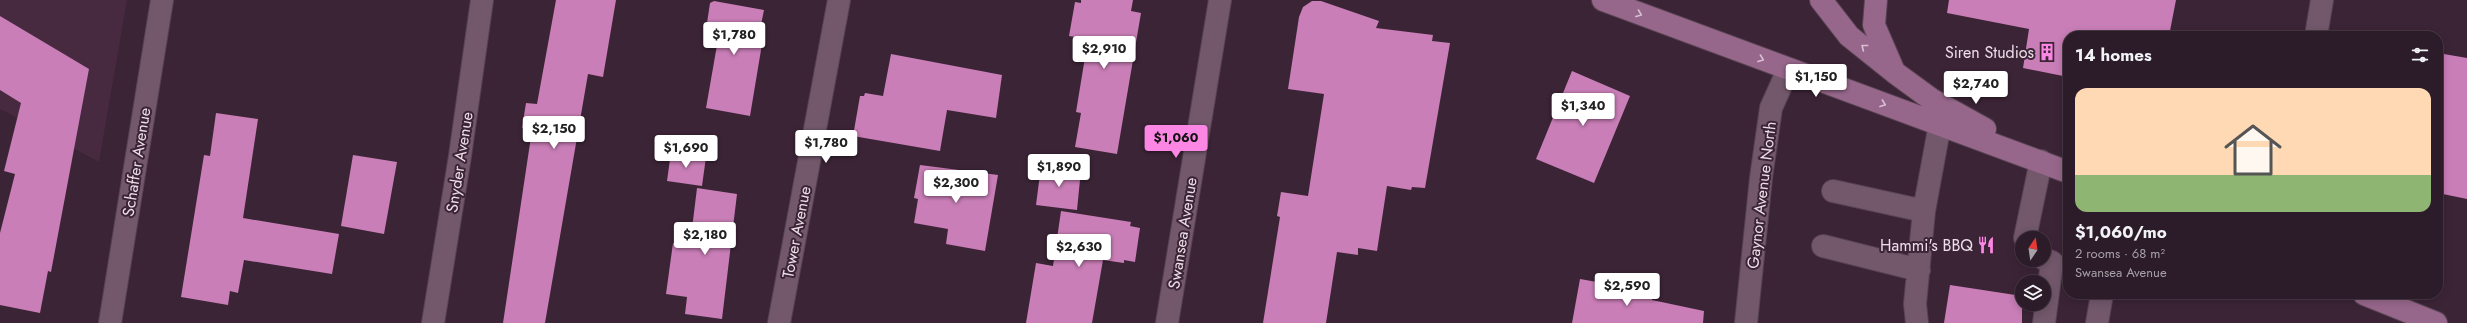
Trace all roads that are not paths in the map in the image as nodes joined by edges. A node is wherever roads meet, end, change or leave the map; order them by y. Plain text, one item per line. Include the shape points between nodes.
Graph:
1 (162, 0) edge
2 (482, 0) edge
3 (839, 0) edge
4 (1220, 0) edge
5 (1603, 0) edge
6 (1821, 0) edge
7 (1876, 0) edge
8 (2322, 0) edge
9 (2317, 31) edge
10 (1788, 70) junction
11 (1894, 72) junction
12 (1940, 124) junction
13 (2041, 161) junction
14 (2063, 170) edge
15 (1833, 191) dead end
16 (1924, 211) junction
17 (2026, 231) edge
18 (1823, 246) dead end
19 (2051, 262) edge
20 (1919, 270) junction
21 (2101, 299) edge
22 (2376, 299) edge
23 (110, 323) edge
24 (433, 323) edge
25 (779, 323) edge
26 (1167, 323) edge
27 (1746, 323) edge
28 (1917, 323) edge
29 (2044, 323) edge
30 (2097, 323) edge
31 (2436, 323) edge

1 - 23 street, Schaffer Avenue
2 - 24 street, Snyder Avenue
3 - 25 street, Tower Avenue
4 - 26 street, Swansea Avenue
5 -> 10 main road
11 -> 6 main road via 1849,36
7 - 11 main road via 1874,25
8 - 9 street
10 -> 12 main road
10 - 27 street, Gaynor Avenue North via 1771,108
11 - 13 main road via 1931,99
12 - 13 main road
12 - 16 street
13 - 14 main road
13 - 17 street
15 - 16 street
16 - 20 street
18 - 20 street
19 - 29 street
20 - 28 street
21 - 30 street
22 - 31 main road

